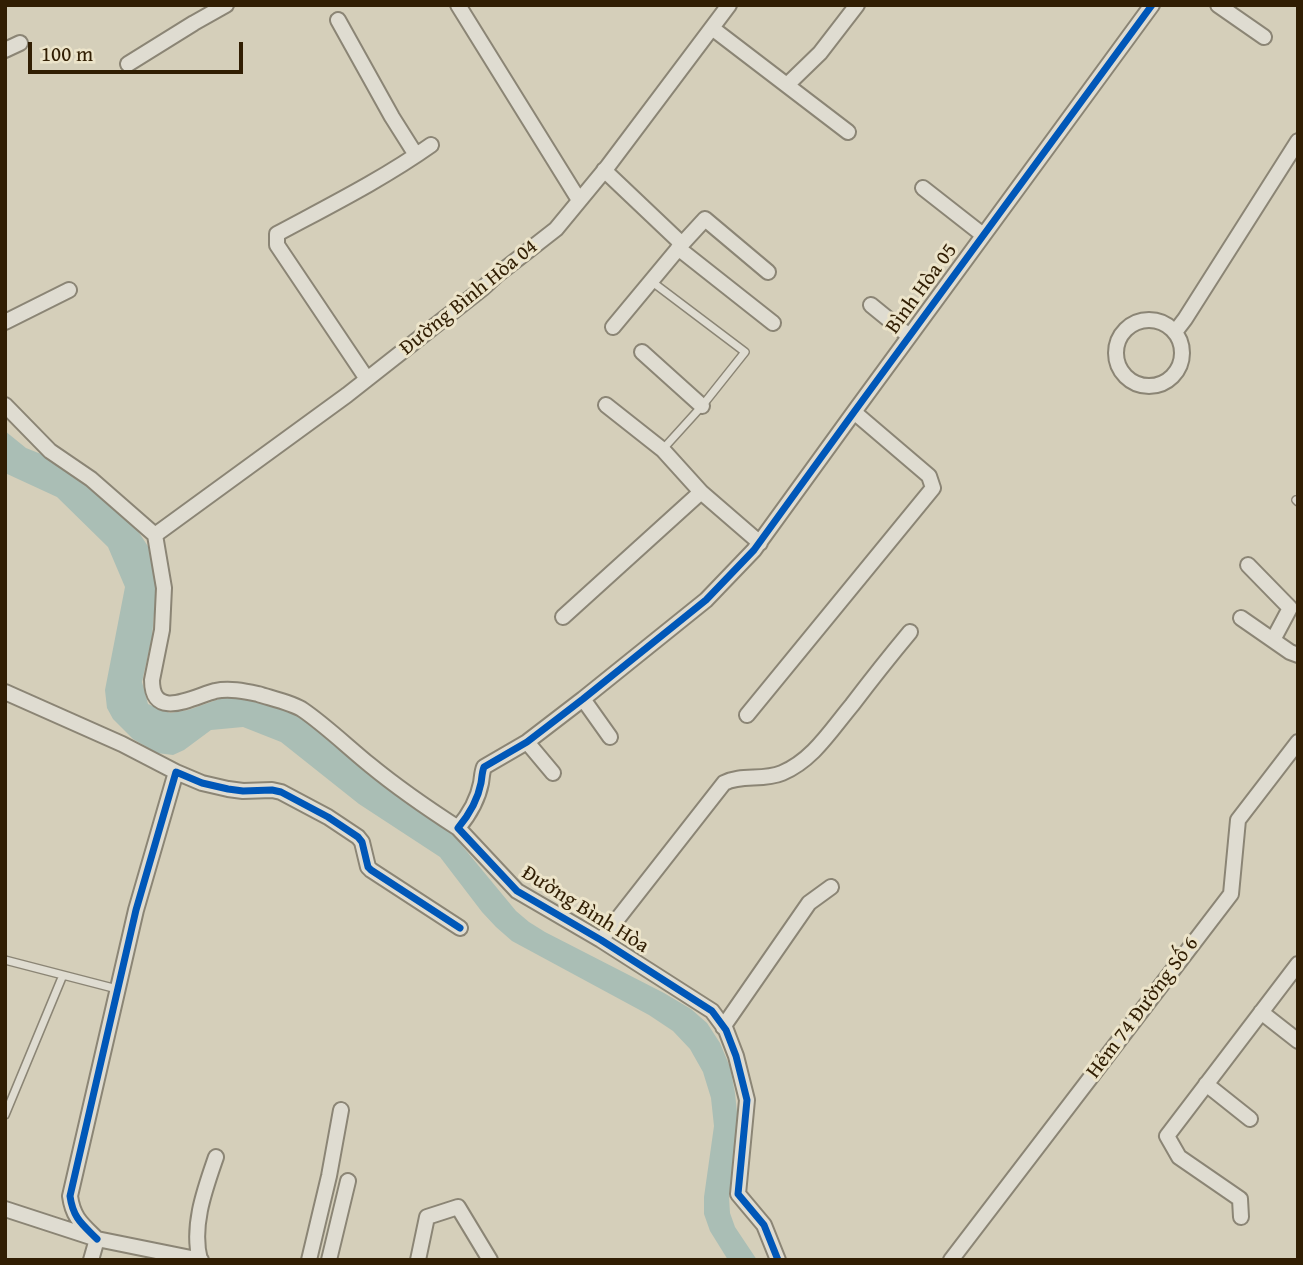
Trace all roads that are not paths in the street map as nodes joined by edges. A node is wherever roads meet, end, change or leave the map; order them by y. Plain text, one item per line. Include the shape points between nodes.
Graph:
1 (226, 5) edge
2 (458, 5) edge
3 (729, 5) edge
4 (857, 5) edge
5 (1152, 5) edge
6 (1218, 5) edge
7 (338, 20) dead end
8 (712, 28) junction
9 (1264, 37) dead end
10 (20, 43) dead end
11 (5, 50) edge
12 (128, 64) dead end
13 (787, 85) junction
14 (848, 132) dead end
15 (1298, 141) edge
16 (431, 145) dead end
17 (416, 155) junction
18 (604, 170) junction
19 (923, 188) dead end
20 (579, 200) junction
21 (983, 235) junction
22 (680, 246) junction
23 (768, 272) dead end
24 (651, 281) junction
25 (69, 290) dead end
26 (871, 305) dead end
27 (5, 322) edge
28 (772, 323) dead end
29 (613, 327) dead end
30 (1175, 332) junction
31 (909, 336) junction
32 (642, 352) dead end
33 (367, 379) junction
34 (5, 405) edge
35 (606, 405) dead end
36 (702, 406) junction
37 (854, 412) junction
38 (663, 450) junction
39 (701, 492) junction
40 (155, 536) junction
41 (760, 543) junction
42 (1248, 565) dead end
43 (563, 617) dead end
44 (1241, 618) dead end
45 (910, 632) dead end
46 (1273, 640) junction
47 (1298, 655) edge
48 (5, 692) edge
49 (583, 699) junction
50 (747, 715) dead end
51 (610, 737) dead end
52 (527, 742) junction
53 (1298, 742) edge
54 (176, 772) junction
55 (553, 773) dead end
56 (458, 828) junction
57 (831, 887) dead end
58 (460, 928) dead end
59 (601, 940) junction
60 (5, 961) edge
61 (1298, 964) edge
62 (63, 975) junction
63 (117, 989) junction
64 (1261, 1012) junction
65 (723, 1027) junction
66 (1298, 1041) edge
67 (1206, 1084) junction
68 (341, 1110) dead end
69 (5, 1115) edge
70 (1250, 1119) dead end
71 (216, 1157) dead end
72 (348, 1181) dead end
73 (5, 1209) edge
74 (1241, 1217) dead end
75 (97, 1239) junction
76 (91, 1260) edge
77 (200, 1260) edge
78 (309, 1260) edge
79 (329, 1260) edge
80 (418, 1260) edge
81 (490, 1260) edge
82 (778, 1260) edge
83 (951, 1260) edge

1 - 12 street
2 - 20 street
3 - 8 street, Đường Bình Hòa 04
4 - 13 street via 820,53
5 - 21 street, Bình Hòa 05
6 - 9 street
7 - 17 street
8 - 13 street
8 - 18 street, Đường Bình Hòa 04
10 - 11 street
13 - 14 street
15 - 30 street
16 - 17 street
17 - 33 street via 277,234 277,245
18 - 20 street, Đường Bình Hòa 04
18 - 22 street
19 - 21 street
20 - 33 street, Đường Bình Hòa 04 via 556,229
21 - 31 street, Bình Hòa 05
22 - 23 street via 705,219
22 - 24 street
22 - 28 street
24 - 29 street
24 - 36 lane via 745,352
25 - 27 street
26 - 31 street
30 - 30 street via 1150,320 1125,331 1116,348 1123,374 1148,386 1173,376 1182,349
31 - 37 street, Bình Hòa 05
32 - 36 street
33 - 40 street, Đường Bình Hòa 04
34 - 40 street via 50,451 91,478
35 - 38 street
36 - 38 lane
37 - 41 street, Bình Hòa 05
37 - 50 street via 929,476 933,488
38 - 39 street
39 - 41 street
39 - 43 street
40 - 56 street, Đường Bình Hòa via 164,588 152,680 158,700 172,704 235,689 302,709 421,805
41 - 49 street, Bình Hòa 05 via 706,600
42 - 46 street via 1290,608
44 - 46 street
45 - 59 street via 814,752 781,774 724,783
46 - 47 street
48 - 54 street
49 - 51 street
49 - 52 street
52 - 55 street
52 - 56 street via 484,766 478,793
53 - 83 street, Hẻm 74 Đường Số 6 via 1238,821 1231,894
54 - 58 street via 229,789 276,790 328,817 358,837 371,870
54 - 63 street
56 - 59 street, Đường Bình Hòa via 516,891
57 - 65 street via 809,903
59 - 65 street, Đường Bình Hòa via 712,1011
60 - 62 lane
61 - 64 street
62 - 63 lane
62 - 69 lane
63 - 75 street via 70,1196 77,1220
64 - 66 street
64 - 67 street
65 - 82 street, Đường Bình Hòa via 747,1101 738,1194 764,1225
67 - 70 street
67 - 74 street via 1167,1136 1179,1157 1240,1199
68 - 78 street
71 - 77 street via 199,1224 196,1248
72 - 79 street
73 - 75 street
75 - 76 street
75 - 77 street
80 - 81 street via 427,1217 458,1207

